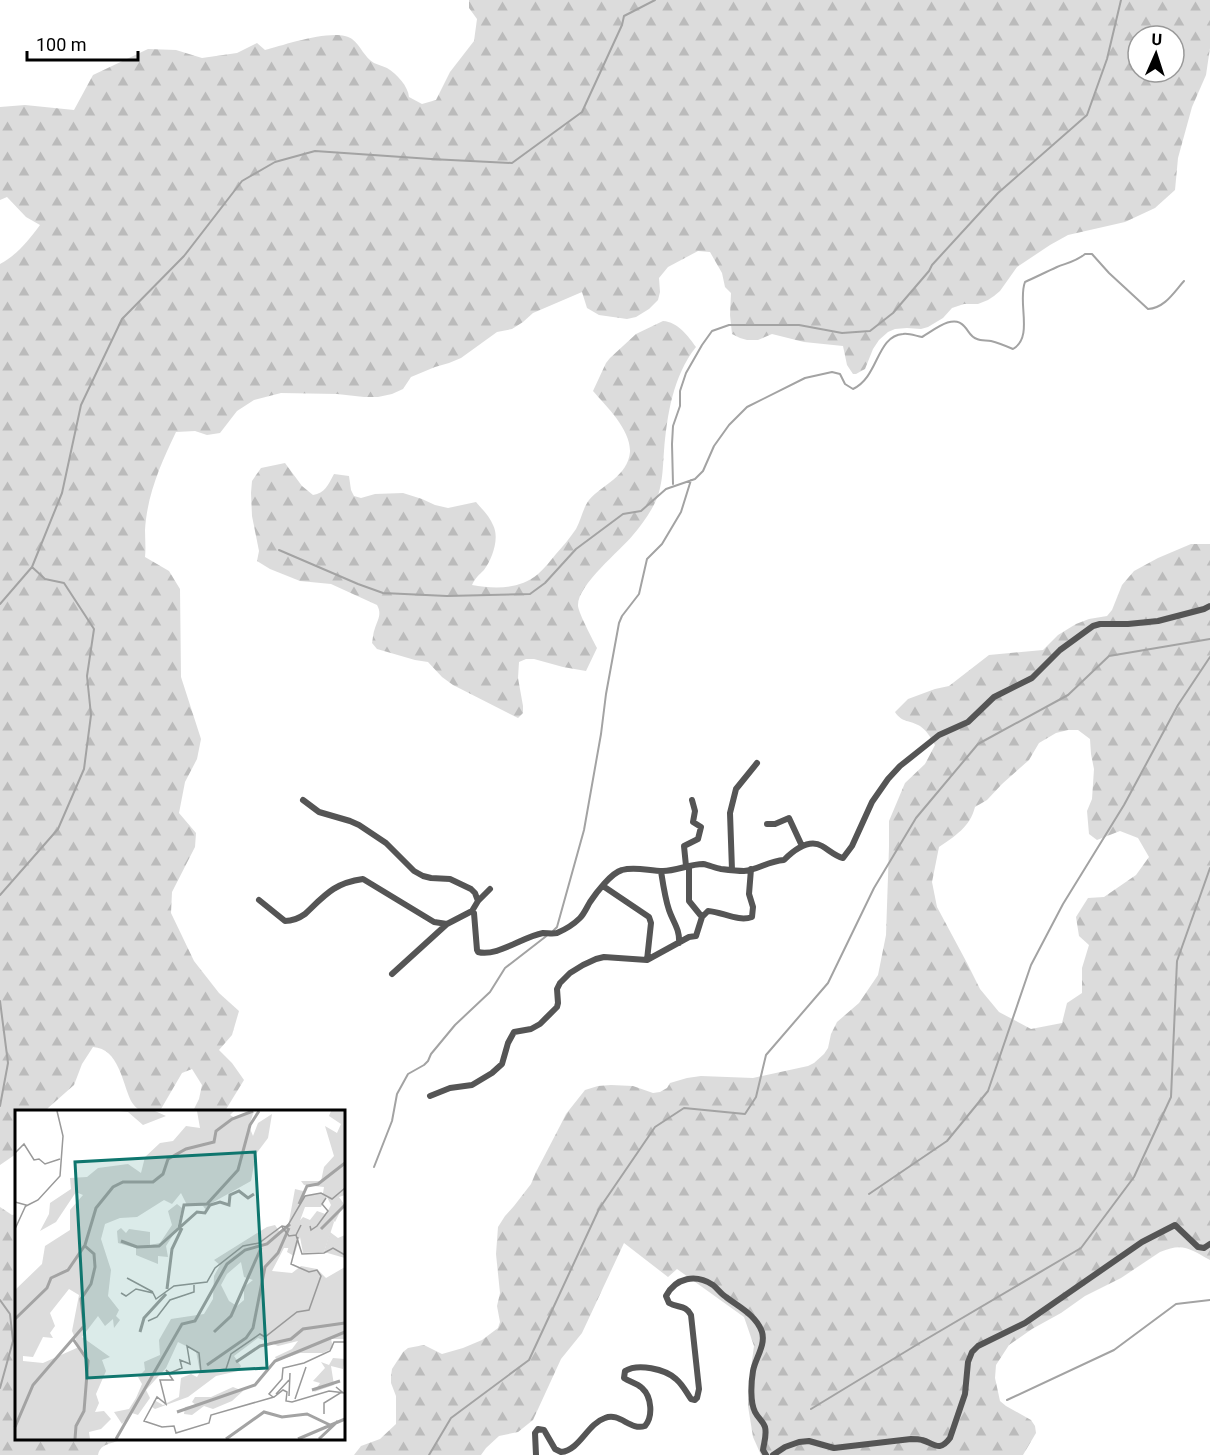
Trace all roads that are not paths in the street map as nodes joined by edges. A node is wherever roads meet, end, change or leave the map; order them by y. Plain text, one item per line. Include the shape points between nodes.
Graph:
1 (1210, 606) edge
2 (757, 763) dead end
3 (303, 800) dead end
4 (692, 800) dead end
5 (766, 824) dead end
6 (802, 846) junction
7 (688, 866) junction
8 (751, 869) junction
9 (732, 870) junction
10 (661, 871) junction
11 (603, 886) junction
12 (490, 889) dead end
13 (259, 900) dead end
14 (477, 901) junction
15 (472, 911) junction
16 (702, 917) junction
17 (447, 924) junction
18 (680, 943) junction
19 (647, 960) junction
20 (392, 974) dead end
21 (430, 1096) dead end
22 (1210, 1244) edge
23 (536, 1455) edge
24 (766, 1455) edge
25 (773, 1455) edge

1 - 6 street via 1158,621 1093,626 1060,650 1032,678 994,698 968,722 939,735 900,766 872,802 844,857 817,844
2 - 9 street via 736,789 730,813
3 - 14 street via 319,812 359,825 386,843 414,872 450,879 471,889
4 - 7 street via 693,822 701,827 698,839 684,846
5 - 6 street via 789,818
6 - 8 street via 784,860
7 - 9 street via 704,864
7 - 10 street
7 - 16 street via 689,901
8 - 9 street
8 - 16 street via 752,916 745,919 708,911
10 - 11 street via 621,870
10 - 18 street
11 - 15 street via 573,924 556,933 543,933 481,954 477,950
11 - 19 street via 649,917
12 - 14 street
13 - 17 street via 285,921 293,921 336,886 363,879 434,922
14 - 15 street
15 - 17 street
16 - 18 street via 696,936
17 - 20 street
18 - 19 street
19 - 21 street via 604,957 576,969 560,982 557,1007 540,1024 514,1032 502,1064 492,1073 472,1085
22 - 25 street via 1198,1247 1175,1225 1142,1242 1025,1323 978,1346 968,1362 965,1394 945,1444 934,1446 911,1439 834,1448 809,1441 791,1444
23 - 24 street via 538,1429 544,1430 561,1452 571,1449 608,1416 639,1428 645,1426 650,1414 648,1397 641,1387 624,1378 625,1371 631,1368 665,1372 683,1386 691,1399 697,1398 691,1315 684,1307 669,1304 666,1296 683,1280 696,1278 742,1308 762,1331 753,1370 752,1404 765,1428

